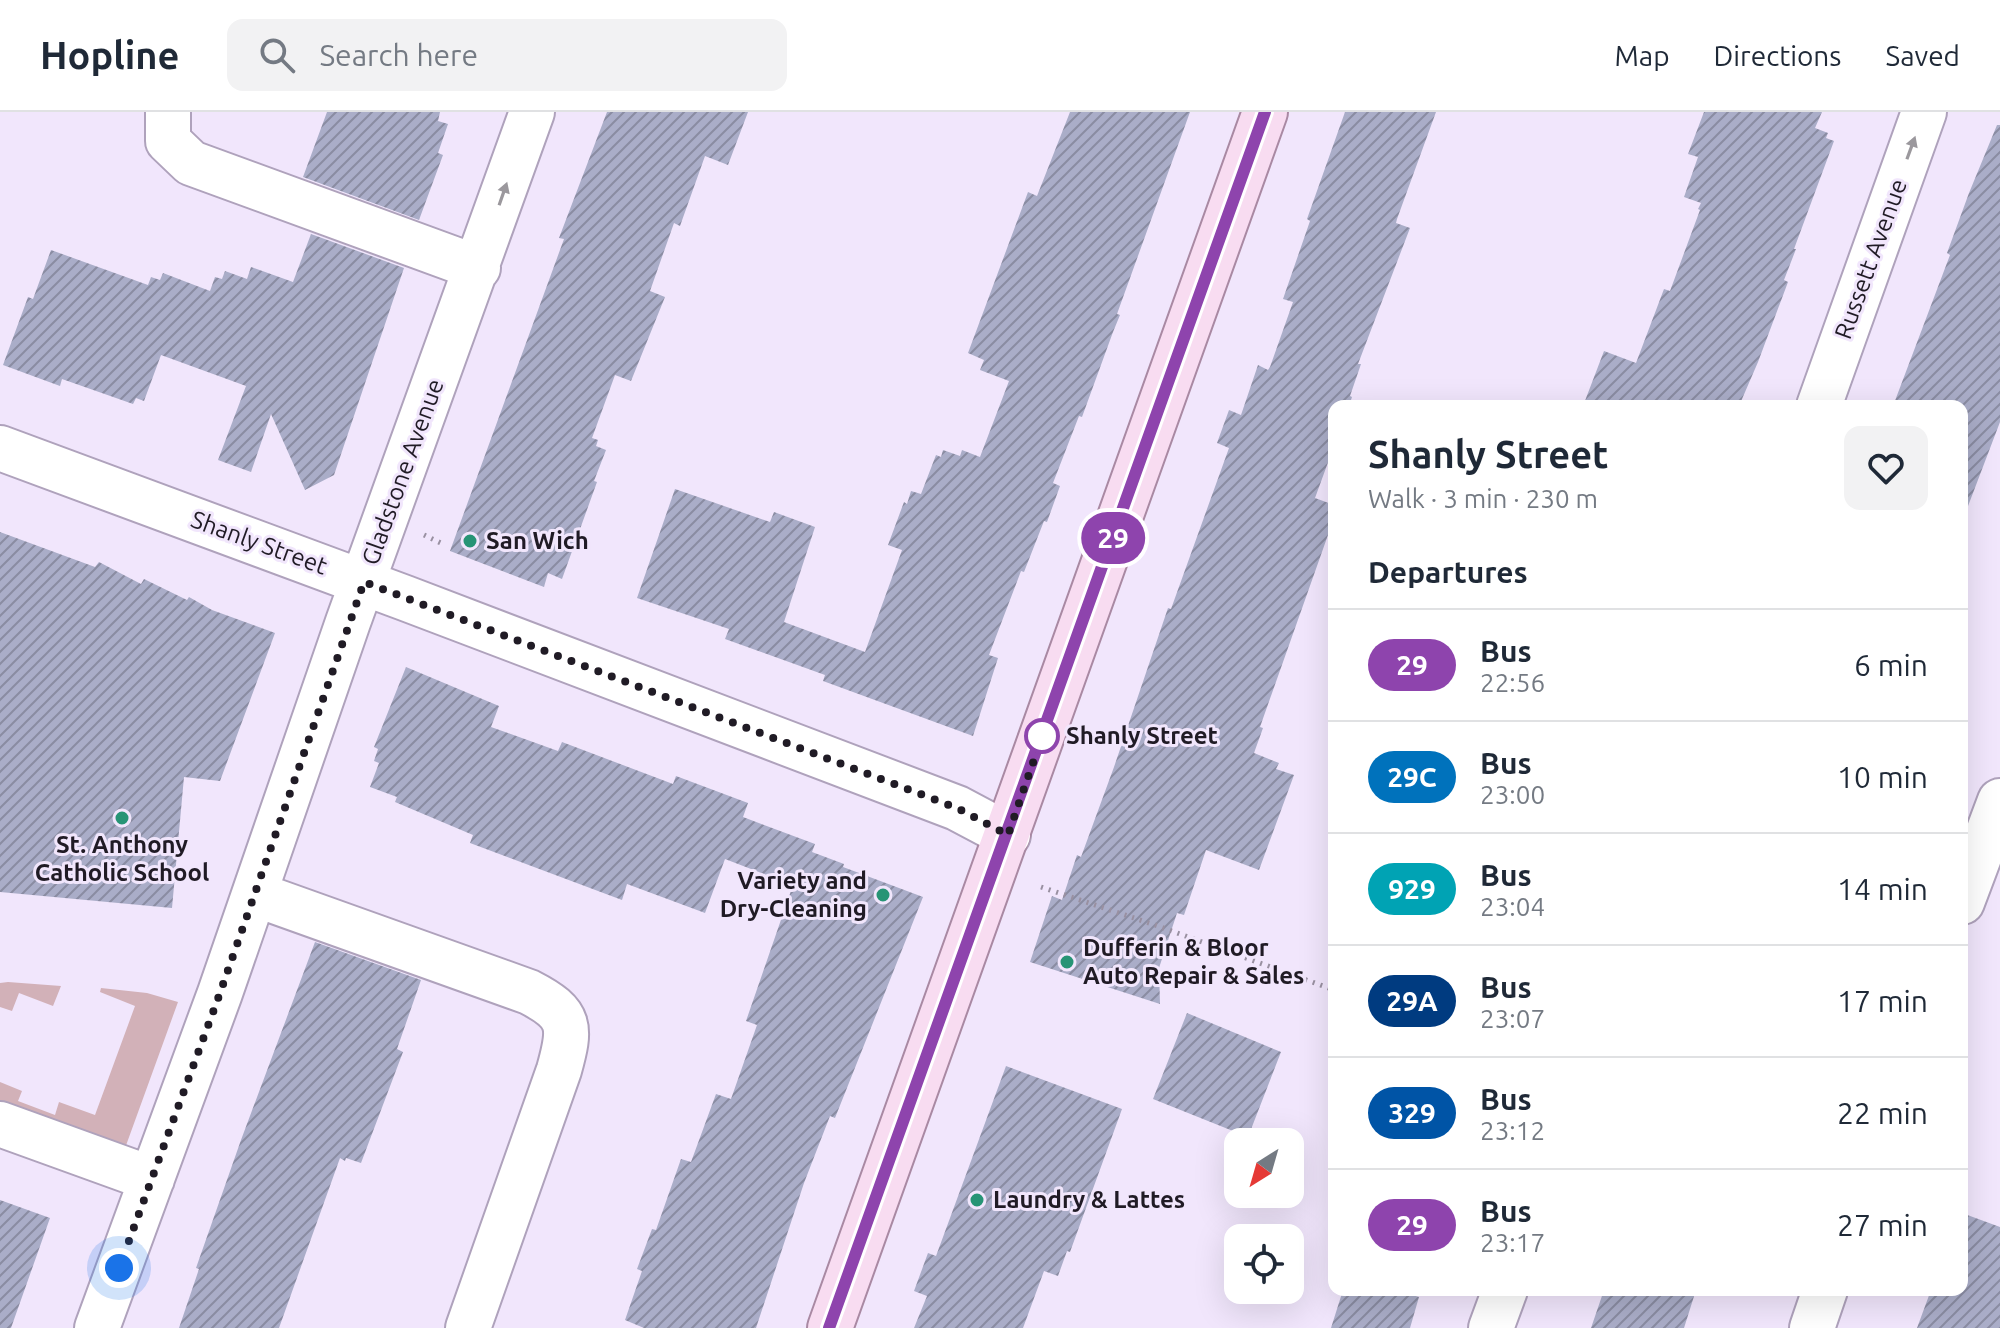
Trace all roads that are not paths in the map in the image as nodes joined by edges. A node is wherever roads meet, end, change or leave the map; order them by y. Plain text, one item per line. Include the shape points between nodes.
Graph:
1 (168, 112) edge
2 (532, 112) edge
3 (1265, 112) edge
4 (1924, 112) edge
5 (478, 268) junction
6 (1821, 400) edge
7 (0, 448) edge
8 (364, 582) junction
9 (2000, 801) edge
10 (1008, 835) junction
11 (1968, 886) edge
12 (255, 894) junction
13 (0, 1124) edge
14 (152, 1179) junction
15 (1503, 1296) edge
16 (1823, 1296) edge
17 (97, 1328) edge
18 (468, 1328) edge
19 (830, 1328) edge
20 (1491, 1328) edge
21 (1812, 1328) edge

1 - 5 street via 168,141 191,163
5 -> 2 street, Gladstone Avenue
3 - 10 main road
6 -> 4 street, Russett Avenue
5 - 8 street, Gladstone Avenue
7 - 8 street, Shanly Street
8 - 10 street, Shanly Street via 957,808
8 - 12 street, Gladstone Avenue
9 - 11 street
10 - 19 main road
12 - 14 street, Gladstone Avenue
12 - 18 street via 529,992 551,1003 564,1019 568,1040 559,1070
13 - 14 street
14 - 17 street, Gladstone Avenue
15 - 20 street
16 - 21 street

